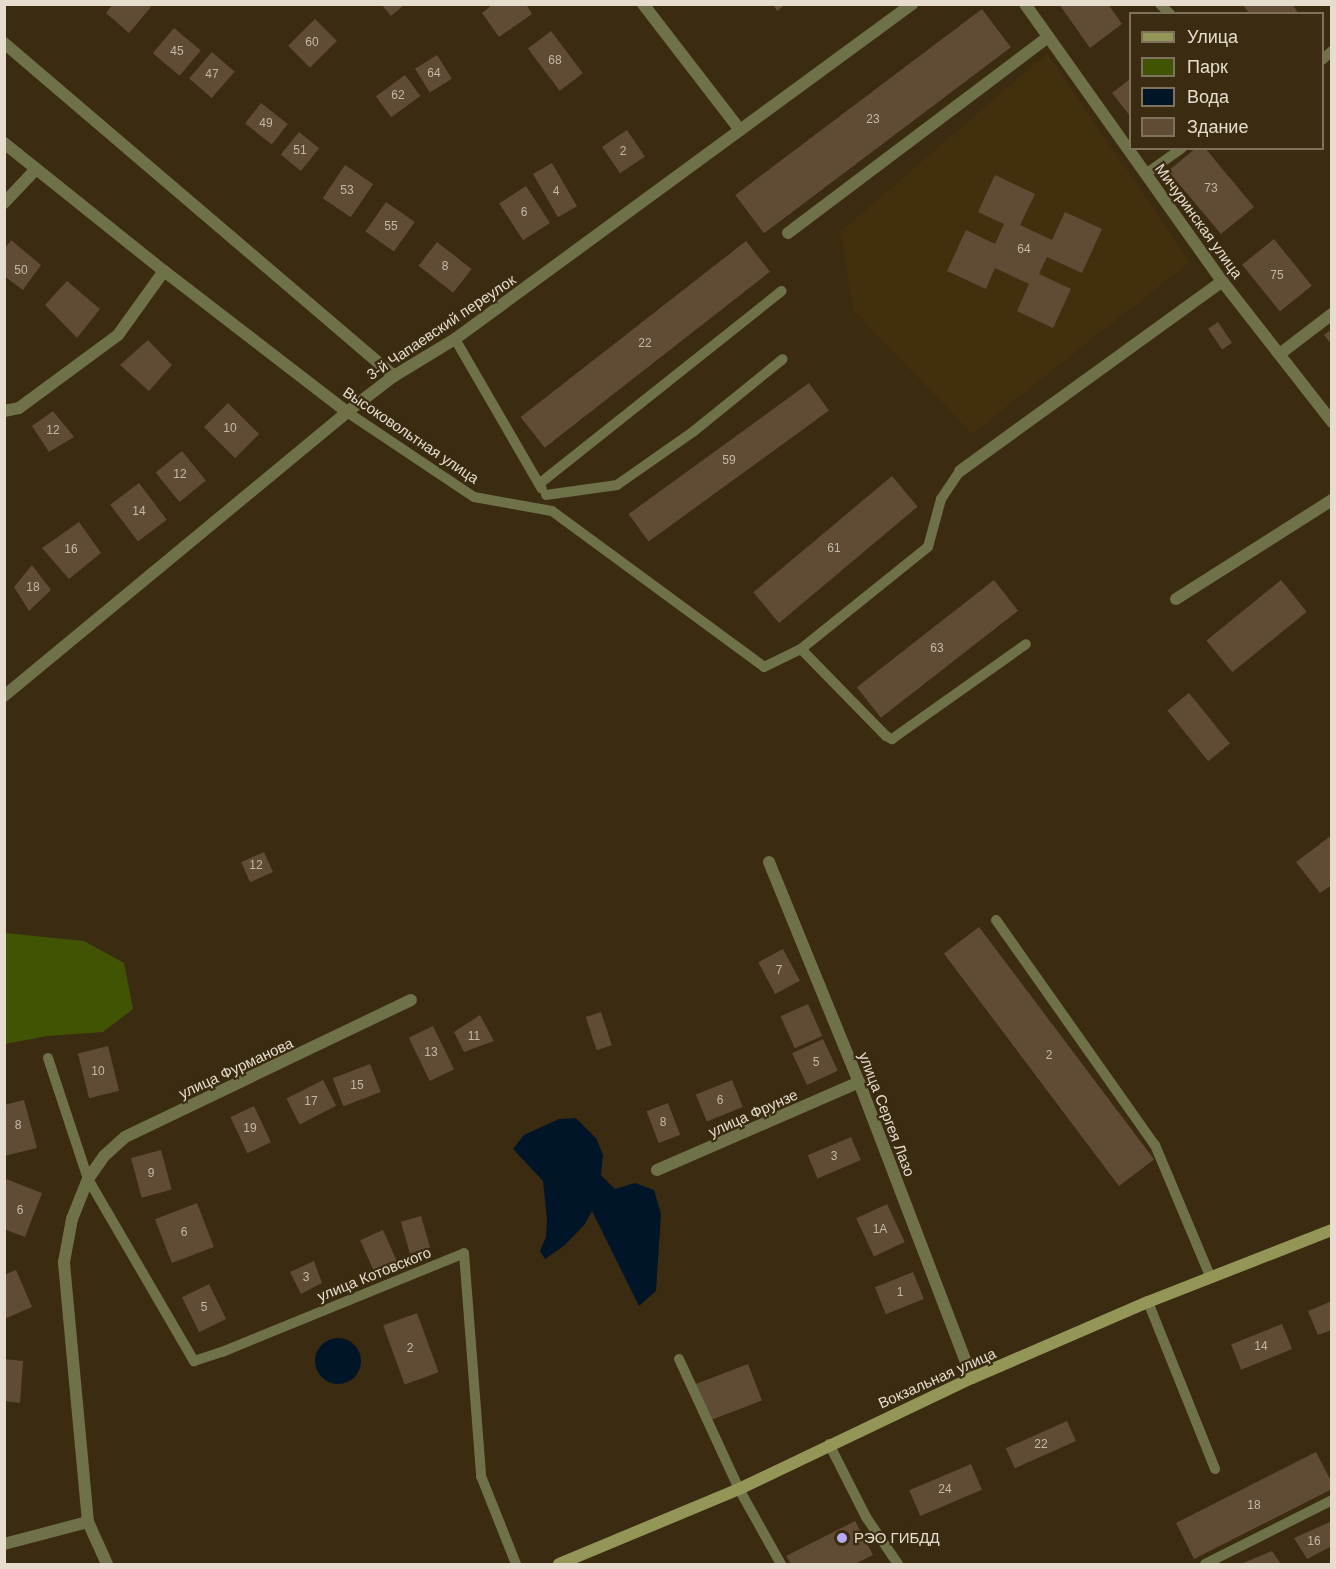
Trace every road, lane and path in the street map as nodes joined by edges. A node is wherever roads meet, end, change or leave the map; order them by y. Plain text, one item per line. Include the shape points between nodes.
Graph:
1 (643, 4) edge
2 (912, 4) edge
3 (1025, 4) edge
4 (1048, 37) junction
5 (4, 43) edge
6 (740, 130) junction
7 (4, 143) edge
8 (1129, 148) edge
9 (1130, 150) edge
10 (1179, 150) edge
11 (36, 169) junction
12 (1147, 173) junction
13 (4, 203) edge
14 (788, 233) dead end
15 (164, 271) junction
16 (1222, 281) junction
17 (782, 291) dead end
18 (1332, 314) edge
19 (455, 339) junction
20 (1281, 353) junction
21 (783, 359) dead end
22 (394, 376) junction
23 (4, 411) edge
24 (347, 412) junction
25 (1332, 423) edge
26 (960, 471) joint
27 (539, 484) junction
28 (546, 495) junction
29 (1332, 500) edge
30 (552, 511) junction
31 (1176, 600) dead end
32 (1026, 644) dead end
33 (801, 649) junction
34 (4, 696) edge
35 (769, 862) dead end
36 (996, 920) dead end
37 (411, 1000) dead end
38 (48, 1058) dead end
39 (859, 1082) junction
40 (657, 1170) dead end
41 (88, 1179) junction
42 (1332, 1230) edge
43 (1210, 1276) junction
44 (1148, 1302) junction
45 (679, 1359) dead end
46 (972, 1378) junction
47 (829, 1444) junction
48 (1215, 1469) dead end
49 (739, 1489) junction
50 (1332, 1500) edge
51 (88, 1522) junction
52 (4, 1544) edge
53 (107, 1564) edge
54 (516, 1564) edge
55 (559, 1564) edge
56 (781, 1564) edge
57 (898, 1564) edge
58 (1204, 1564) edge

1 - 6 street
2 - 6 street, 3-й Чапаевский переулок
3 - 4 street, Мичуринская улица
4 - 8 street, Мичуринская улица
4 - 14 street
5 - 22 street
6 - 19 street, 3-й Чапаевский переулок
7 - 11 street, Высоковольтная улица
9 - 12 street, Мичуринская улица
10 - 12 lane
11 - 13 street
11 - 15 street, Высоковольтная улица
12 - 16 street, Мичуринская улица
15 - 23 street via 118,335 20,408
15 - 24 street, Высоковольтная улица
16 - 20 street, Мичуринская улица
16 - 26 street
17 - 27 lane
18 - 20 street
19 - 22 street, 3-й Чапаевский переулок
19 - 27 lane
20 - 25 street, Мичуринская улица
21 - 28 lane via 694,431 617,485
22 - 24 street, 3-й Чапаевский переулок
24 - 30 lane, Высоковольтная улица via 474,497
24 - 34 street, 3-й Чапаевский переулок
26 - 33 lane, Высоковольтная улица via 941,499 928,547
27 - 28 lane
28 - 30 lane
29 - 31 street
30 - 33 lane, Высоковольтная улица via 764,668
32 - 33 lane via 892,739
35 - 39 street, улица Сергея Лазо
36 - 43 lane via 1155,1144
37 - 41 street, улица Фурманова via 125,1137 104,1156
38 - 41 lane, улица Котовского
39 - 40 street, улица Фрунзе
39 - 46 street, улица Сергея Лазо
41 - 51 street via 72,1219 64,1262
41 - 54 lane, улица Котовского via 194,1360 464,1253 481,1476
42 - 43 main road, Вокзальная улица
43 - 44 main road, Вокзальная улица
44 - 46 main road, Вокзальная улица
44 - 48 lane
45 - 49 lane
46 - 47 main road, Вокзальная улица
47 - 49 main road, Вокзальная улица
47 - 57 lane via 866,1517
49 - 55 main road, Вокзальная улица
49 - 56 lane
50 - 58 lane
51 - 52 street
51 - 53 street

